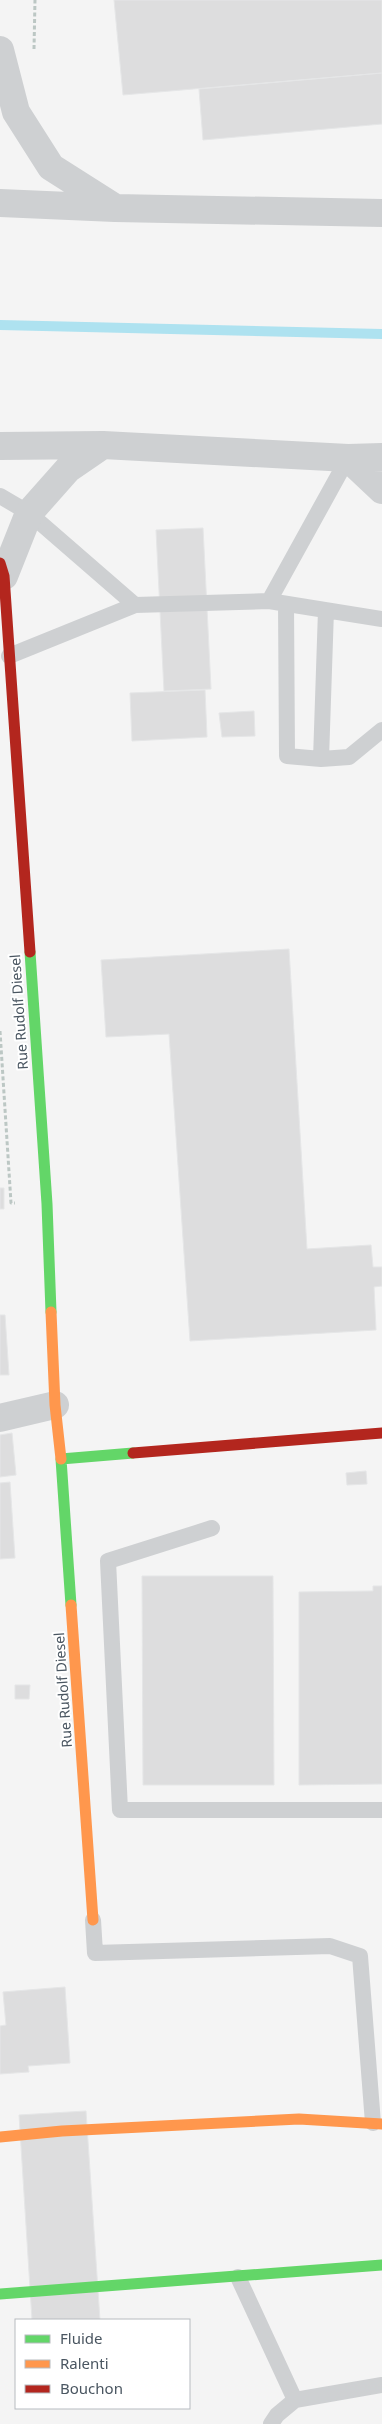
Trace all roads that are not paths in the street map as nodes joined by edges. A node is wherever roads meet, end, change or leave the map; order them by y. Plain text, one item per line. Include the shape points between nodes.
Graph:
1 (0, 50) edge
2 (0, 203) edge
3 (115, 208) junction
4 (382, 213) edge
5 (104, 445) junction
6 (0, 446) edge
7 (382, 457) edge
8 (348, 458) junction
9 (382, 490) edge
10 (0, 496) edge
11 (30, 514) junction
12 (2, 570) edge
13 (269, 601) junction
14 (286, 604) junction
15 (135, 605) junction
16 (326, 610) junction
17 (382, 619) edge
18 (9, 656) junction
19 (382, 730) edge
20 (321, 759) junction
21 (55, 1406) junction
22 (0, 1418) edge
23 (382, 1433) edge
24 (61, 1459) junction
25 (212, 1528) dead end
26 (382, 1810) edge
27 (93, 1920) joint
28 (377, 2124) edge
29 (0, 2137) edge
30 (382, 2265) edge
31 (238, 2277) junction
32 (0, 2294) edge
33 (382, 2385) edge
34 (295, 2400) junction
35 (271, 2424) edge

1 - 3 street via 16,112 51,167
2 - 3 street
3 - 4 street
5 - 6 street
5 - 8 street
5 - 11 street via 68,470
7 - 8 street
8 - 9 street
8 - 13 lane
10 - 11 lane
11 - 12 street
11 - 15 lane
12 - 18 main road, Rue Rudolf Diesel
13 - 14 lane
13 - 15 lane
14 - 16 lane
14 - 20 lane via 287,756
15 - 18 lane
16 - 17 lane
16 - 20 lane
18 - 21 main road, Rue Rudolf Diesel via 47,1204
19 - 20 lane via 349,757
21 - 22 street
21 - 24 main road, Rue Rudolf Diesel
23 - 24 main road
24 - 27 main road, Rue Rudolf Diesel
25 - 26 lane via 108,1561 120,1810
27 - 28 lane via 95,1953 330,1946 360,1956
28 - 29 main road via 299,2119
30 - 31 main road
31 - 32 main road
31 - 34 lane
33 - 34 lane
34 - 35 lane

